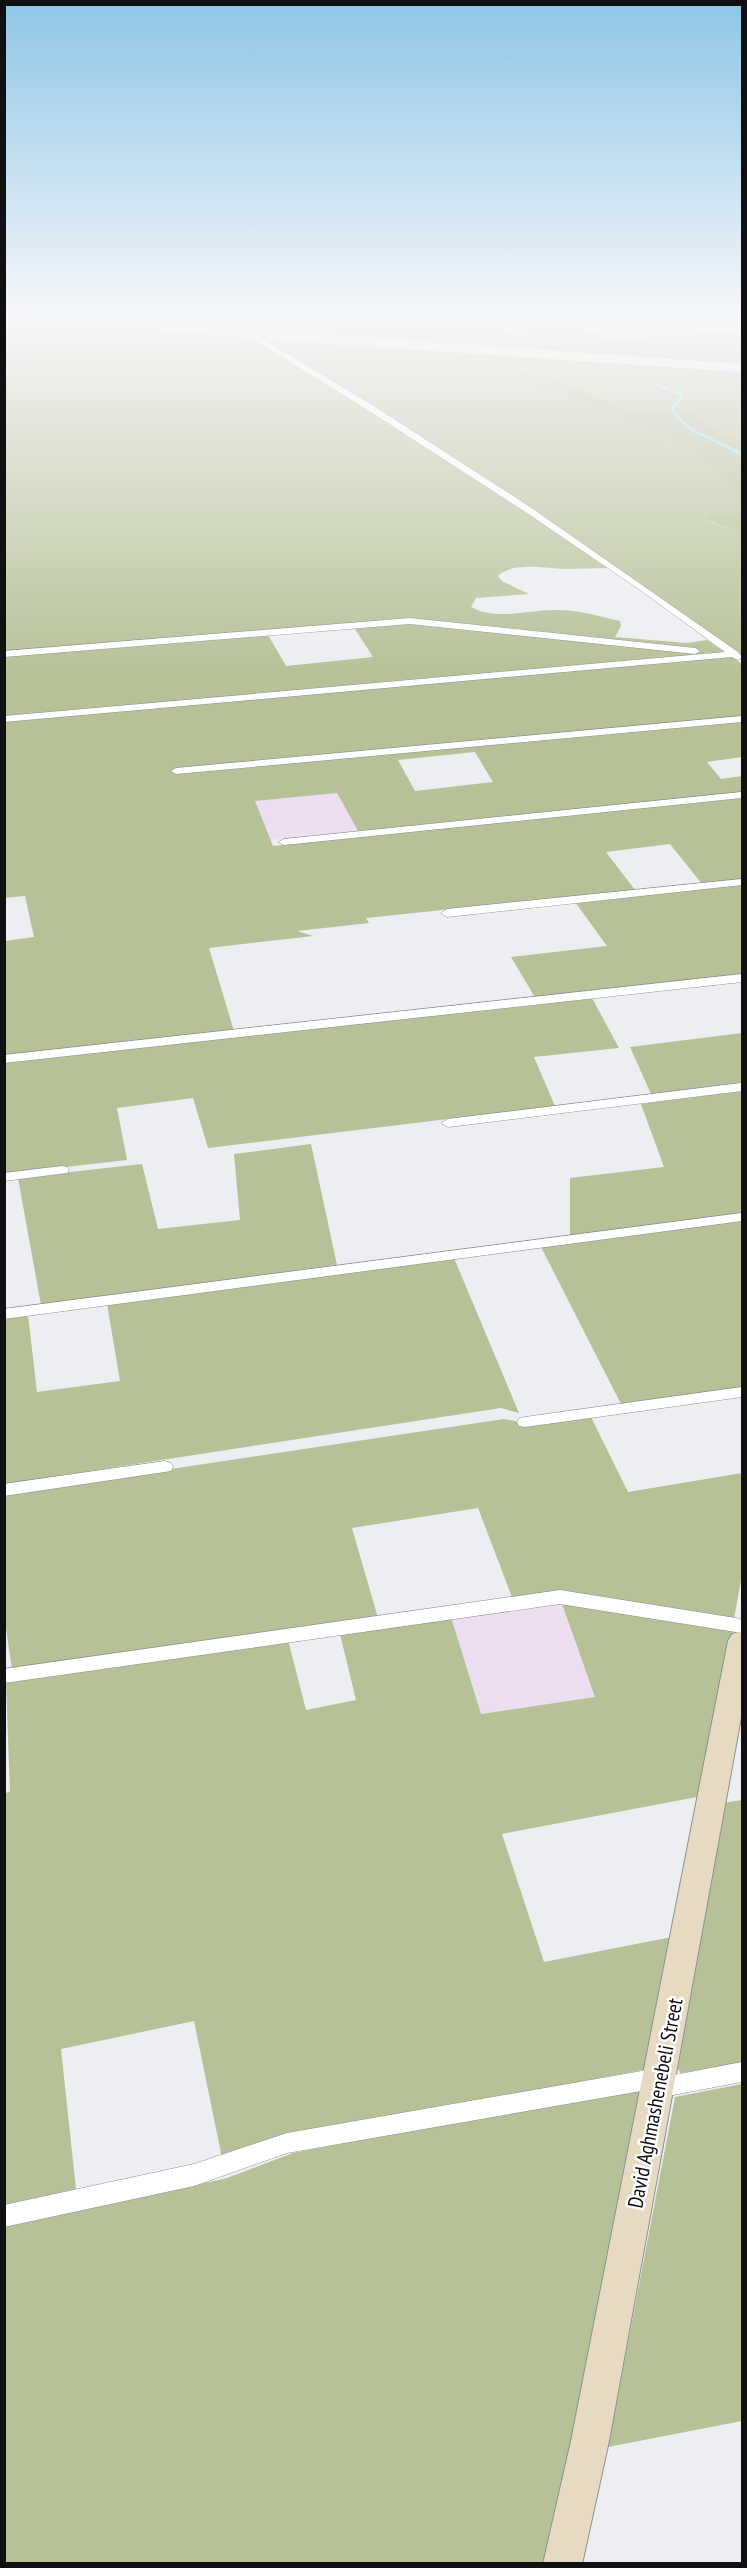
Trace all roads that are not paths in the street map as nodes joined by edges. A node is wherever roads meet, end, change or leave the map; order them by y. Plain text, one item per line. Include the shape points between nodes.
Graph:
1 (414, 436) edge
2 (4, 654) edge
3 (734, 657) edge
4 (4, 719) edge
5 (742, 719) edge
6 (176, 771) dead end
7 (742, 795) edge
8 (284, 842) dead end
9 (742, 882) edge
10 (447, 913) dead end
11 (742, 978) edge
12 (4, 1059) edge
13 (742, 1087) edge
14 (448, 1123) dead end
15 (62, 1170) dead end
16 (4, 1178) edge
17 (742, 1217) edge
18 (4, 1314) edge
19 (742, 1392) edge
20 (525, 1422) dead end
21 (165, 1467) dead end
22 (4, 1490) edge
23 (742, 1626) edge
24 (742, 1641) edge
25 (5, 1672) edge
26 (742, 2072) edge
27 (658, 2083) junction
28 (4, 2216) edge
29 (562, 2564) edge

1 - 3 street via 646,590
2 - 3 street via 410,621
3 - 4 street
5 - 6 street
7 - 8 street
9 - 10 street
11 - 12 street
13 - 14 street
15 - 16 street
17 - 18 street
19 - 20 street
21 - 22 street
23 - 25 street via 560,1597
24 - 27 street, David Aghmashenebeli Street
26 - 27 street
27 - 28 street via 287,2143 194,2175
27 - 29 street, David Aghmashenebeli Street

